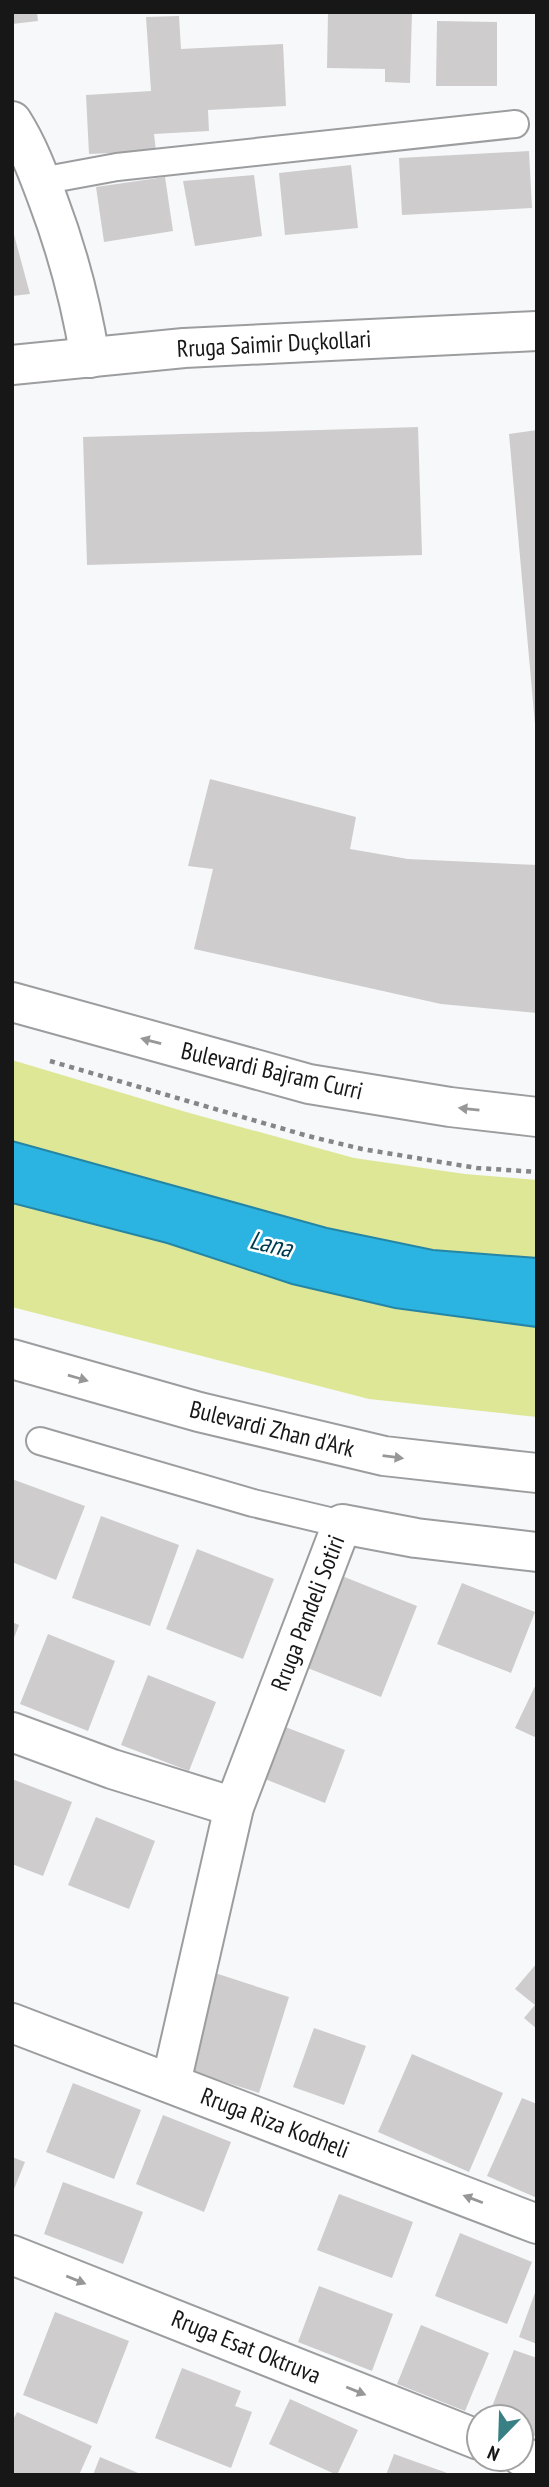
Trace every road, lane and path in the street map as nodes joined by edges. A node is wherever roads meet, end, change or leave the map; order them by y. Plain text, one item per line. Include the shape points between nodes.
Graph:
1 (12, 121) edge
2 (514, 124) dead end
3 (41, 181) junction
4 (537, 331) edge
5 (90, 358) junction
6 (12, 365) edge
7 (12, 1002) edge
8 (537, 1117) edge
9 (12, 1359) edge
10 (40, 1441) dead end
11 (537, 1473) edge
12 (342, 1524) junction
13 (537, 1552) edge
14 (12, 1732) edge
15 (234, 1807) junction
16 (12, 2023) edge
17 (171, 2083) junction
18 (537, 2224) edge
19 (12, 2255) edge
20 (465, 2434) edge

1 - 3 street
2 - 3 lane via 117,167
3 - 5 street via 76,283
4 - 5 street, Rruga Saimir Duçkollari via 184,348
5 - 6 street, Rruga Saimir Duçkollari
8 -> 7 street, Bulevardi Bajram Curri via 309,1084
9 -> 11 street, Bulevardi Zhan d'Ark via 199,1412 384,1456
10 - 12 lane
12 - 13 street, Rruga Pandeli Sotiri
12 - 15 street, Rruga Pandeli Sotiri
14 - 15 street
15 - 17 street, Rruga Pandeli Sotiri
16 - 17 street, Rruga Riza Kodheli
18 -> 17 street, Rruga Riza Kodheli
19 -> 20 street, Rruga Esat Oktruva

